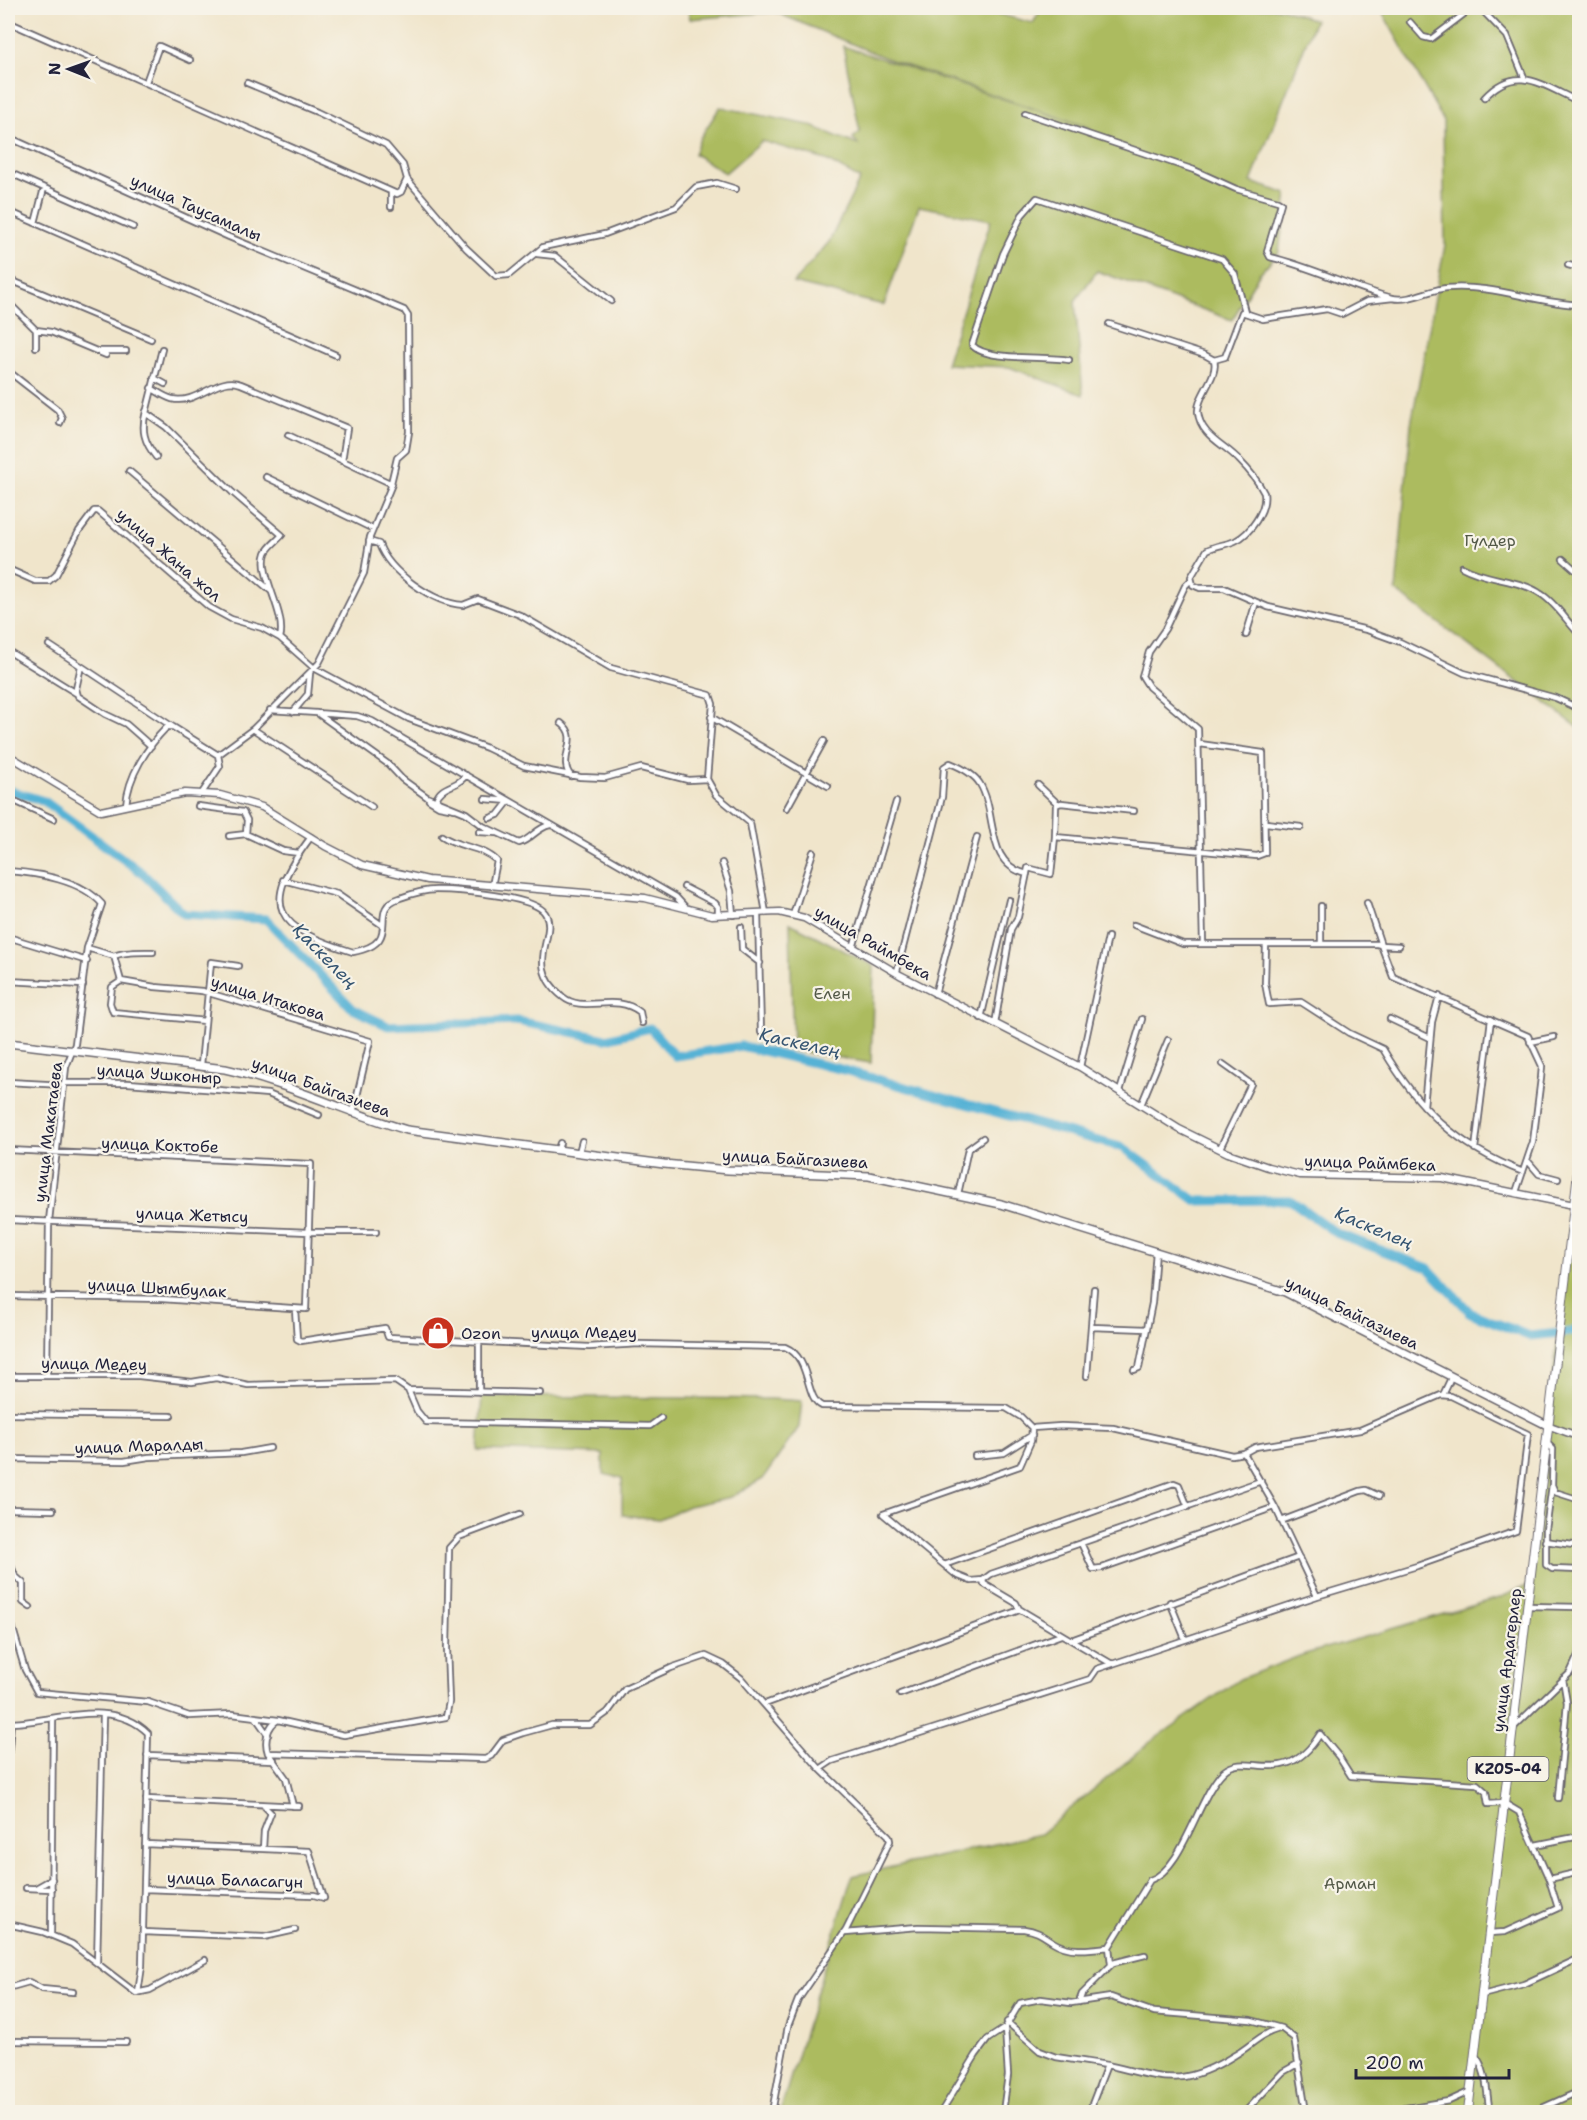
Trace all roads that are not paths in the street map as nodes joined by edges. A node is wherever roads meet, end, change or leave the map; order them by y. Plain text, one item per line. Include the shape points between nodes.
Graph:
1 (1472, 8) edge
2 (1480, 8) edge
3 (8, 22) edge
4 (1410, 22) dead end
5 (190, 60) dead end
6 (1524, 78) junction
7 (146, 82) junction
8 (247, 83) dead end
9 (1484, 98) dead end
10 (1580, 102) edge
11 (1025, 113) dead end
12 (8, 137) edge
13 (8, 172) edge
14 (407, 180) junction
15 (44, 188) junction
16 (736, 189) dead end
17 (391, 192) junction
18 (391, 207) dead end
19 (8, 211) edge
20 (34, 223) junction
21 (133, 226) dead end
22 (535, 255) junction
23 (1568, 265) dead end
24 (1580, 268) edge
25 (8, 279) edge
26 (1393, 298) junction
27 (611, 301) dead end
28 (8, 302) edge
29 (1580, 305) edge
30 (1245, 312) junction
31 (1109, 324) dead end
32 (38, 332) junction
33 (151, 339) dead end
34 (36, 347) dead end
35 (162, 349) dead end
36 (126, 351) dead end
37 (96, 352) junction
38 (106, 355) dead end
39 (336, 355) dead end
40 (1069, 360) dead end
41 (1214, 360) junction
42 (8, 371) edge
43 (154, 378) junction
44 (165, 384) dead end
45 (151, 388) junction
46 (146, 411) junction
47 (60, 423) dead end
48 (288, 435) dead end
49 (156, 457) dead end
50 (342, 461) junction
51 (129, 471) dead end
52 (266, 477) dead end
53 (391, 483) junction
54 (373, 529) junction
55 (369, 540) junction
56 (1563, 559) dead end
57 (1462, 567) dead end
58 (8, 569) edge
59 (1580, 574) edge
60 (1191, 581) junction
61 (273, 592) junction
62 (1256, 602) junction
63 (1246, 635) dead end
64 (1580, 635) edge
65 (280, 638) junction
66 (49, 645) dead end
67 (8, 651) edge
68 (81, 666) junction
69 (314, 668) junction
70 (310, 673) junction
71 (76, 693) junction
72 (1580, 709) edge
73 (270, 710) junction
74 (293, 712) junction
75 (316, 713) junction
76 (711, 717) junction
77 (561, 723) dead end
78 (173, 727) junction
79 (253, 729) junction
80 (824, 741) dead end
81 (1200, 744) junction
82 (151, 746) junction
83 (8, 755) edge
84 (218, 755) junction
85 (805, 774) junction
86 (466, 775) junction
87 (571, 776) junction
88 (707, 779) junction
89 (1038, 785) dead end
90 (828, 786) dead end
91 (202, 793) junction
92 (427, 797) junction
93 (8, 798) edge
94 (484, 799) dead end
95 (436, 800) junction
96 (509, 801) junction
97 (896, 802) dead end
98 (1058, 804) junction
99 (126, 805) junction
100 (198, 806) dead end
101 (372, 807) dead end
102 (787, 808) dead end
103 (457, 809) junction
104 (1134, 811) dead end
105 (490, 818) dead end
106 (54, 819) dead end
107 (1266, 823) junction
108 (550, 825) junction
109 (1301, 827) dead end
110 (479, 832) dead end
111 (499, 833) junction
112 (246, 834) junction
113 (229, 836) dead end
114 (442, 836) dead end
115 (311, 837) junction
116 (977, 837) dead end
117 (1055, 837) junction
118 (1202, 850) junction
119 (813, 852) dead end
120 (299, 853) junction
121 (722, 863) dead end
122 (8, 871) edge
123 (1027, 874) junction
124 (283, 880) junction
125 (492, 886) junction
126 (684, 887) dead end
127 (1009, 900) dead end
128 (1366, 903) dead end
129 (1321, 906) dead end
130 (686, 908) junction
131 (758, 913) junction
132 (766, 913) junction
133 (718, 915) junction
134 (733, 915) junction
135 (793, 915) junction
136 (382, 925) junction
137 (1134, 925) dead end
138 (741, 927) dead end
139 (1002, 929) junction
140 (8, 937) edge
141 (1108, 937) dead end
142 (1008, 943) junction
143 (1203, 944) junction
144 (1266, 944) junction
145 (1321, 944) junction
146 (1381, 945) junction
147 (1399, 946) dead end
148 (87, 948) junction
149 (853, 948) junction
150 (153, 952) dead end
151 (114, 956) junction
152 (87, 962) junction
153 (760, 963) junction
154 (238, 966) dead end
155 (897, 971) junction
156 (8, 981) edge
157 (121, 981) junction
158 (83, 985) junction
159 (207, 992) junction
160 (935, 994) junction
161 (1439, 996) junction
162 (981, 1018) junction
163 (1142, 1019) dead end
164 (1390, 1019) dead end
165 (1491, 1019) junction
166 (205, 1021) junction
167 (642, 1023) dead end
168 (995, 1025) junction
169 (761, 1032) dead end
170 (1554, 1037) dead end
171 (1430, 1038) junction
172 (1168, 1040) dead end
173 (1530, 1042) junction
174 (8, 1043) edge
175 (72, 1051) junction
176 (1223, 1064) dead end
177 (201, 1065) junction
178 (1080, 1067) junction
179 (8, 1082) edge
180 (64, 1084) junction
181 (1120, 1091) junction
182 (1141, 1105) junction
183 (1424, 1106) junction
184 (353, 1113) junction
185 (319, 1115) dead end
186 (983, 1138) dead end
187 (582, 1141) dead end
188 (1220, 1148) junction
189 (1475, 1149) junction
190 (8, 1150) edge
191 (58, 1152) junction
192 (579, 1152) junction
193 (1580, 1155) edge
194 (1527, 1160) junction
195 (1523, 1172) junction
196 (1558, 1179) dead end
197 (1516, 1192) junction
198 (958, 1194) junction
199 (1577, 1207) edge
200 (8, 1220) edge
201 (49, 1221) junction
202 (309, 1232) junction
203 (376, 1232) dead end
204 (1156, 1251) junction
205 (1094, 1289) dead end
206 (8, 1296) edge
207 (48, 1296) junction
208 (295, 1309) junction
209 (1091, 1327) junction
210 (1147, 1329) junction
211 (479, 1343) junction
212 (1134, 1370) dead end
213 (47, 1375) junction
214 (8, 1376) edge
215 (1088, 1376) dead end
216 (1451, 1378) junction
217 (408, 1390) junction
218 (479, 1392) junction
219 (540, 1393) dead end
220 (1443, 1395) junction
221 (8, 1414) edge
222 (171, 1416) dead end
223 (661, 1418) dead end
224 (1547, 1425) junction
225 (1032, 1428) junction
226 (1032, 1435) junction
227 (1580, 1437) edge
228 (1545, 1441) junction
229 (270, 1448) dead end
230 (1244, 1453) junction
231 (975, 1456) dead end
232 (8, 1459) edge
233 (1261, 1481) junction
234 (1552, 1485) junction
235 (1379, 1496) dead end
236 (1580, 1500) edge
237 (1188, 1507) junction
238 (1275, 1507) junction
239 (8, 1509) edge
240 (54, 1510) dead end
241 (520, 1514) dead end
242 (1281, 1521) junction
243 (1545, 1540) junction
244 (1081, 1543) junction
245 (1580, 1546) edge
246 (1299, 1557) junction
247 (8, 1558) edge
248 (944, 1565) junction
249 (1580, 1570) edge
250 (983, 1580) junction
251 (1317, 1596) junction
252 (1170, 1602) junction
253 (1527, 1606) junction
254 (30, 1607) dead end
255 (1580, 1607) edge
256 (1019, 1609) junction
257 (8, 1612) edge
258 (1061, 1635) junction
259 (1185, 1639) junction
260 (1071, 1640) junction
261 (1580, 1651) edge
262 (1112, 1664) junction
263 (1563, 1679) junction
264 (900, 1694) dead end
265 (765, 1704) junction
266 (103, 1715) junction
267 (256, 1718) junction
268 (53, 1719) junction
269 (278, 1720) junction
270 (9, 1724) edge
271 (1513, 1728) junction
272 (268, 1735) junction
273 (268, 1753) junction
274 (147, 1755) junction
275 (8, 1760) edge
276 (274, 1760) junction
277 (820, 1769) junction
278 (1558, 1798) dead end
279 (146, 1799) junction
280 (1504, 1803) junction
281 (262, 1804) junction
282 (1580, 1836) edge
283 (145, 1844) junction
284 (1535, 1845) junction
285 (263, 1849) junction
286 (1580, 1872) edge
287 (52, 1879) junction
288 (1549, 1879) junction
289 (26, 1888) dead end
290 (36, 1888) junction
291 (52, 1888) junction
292 (144, 1889) junction
293 (8, 1924) edge
294 (295, 1930) dead end
295 (143, 1932) junction
296 (845, 1933) junction
297 (1489, 1934) junction
298 (51, 1935) junction
299 (1109, 1947) junction
300 (1145, 1954) dead end
301 (1580, 1958) edge
302 (206, 1960) dead end
303 (97, 1963) junction
304 (1111, 1964) junction
305 (8, 1988) edge
306 (73, 1992) dead end
307 (138, 1993) junction
308 (1482, 1995) junction
309 (1079, 2002) junction
310 (1007, 2022) junction
311 (1005, 2028) junction
312 (1281, 2028) junction
313 (8, 2041) edge
314 (126, 2042) dead end
315 (1475, 2055) junction
316 (1299, 2063) junction
317 (1107, 2065) junction
318 (1471, 2091) junction
319 (1580, 2091) edge
320 (772, 2112) edge
321 (941, 2112) edge
322 (1003, 2112) edge
323 (1089, 2112) edge
324 (1245, 2112) edge
325 (1306, 2112) edge
326 (1381, 2112) edge
327 (1468, 2112) edge
328 (1490, 2112) edge
329 (1533, 2112) edge

1 - 4 street via 1427,40
2 - 6 street via 1507,36
3 - 7 street
5 - 7 street via 159,46
6 - 9 street via 1496,86
6 - 10 street
7 - 17 street
8 - 14 street via 386,145 403,165
11 - 26 street via 1278,201 1281,203 1267,251 1270,257 1304,265
12 - 53 street, улица Таусамалы via 404,310 408,316 408,442 397,458
13 - 15 street
14 - 17 street via 399,194
14 - 22 street via 492,274 504,278
15 - 20 street
15 - 21 street
16 - 22 street via 717,183 696,186 679,205 665,212 605,234 543,247
17 - 18 street
19 - 20 street
20 - 39 street
22 - 27 street via 555,256
23 - 24 street
25 - 33 street
26 - 29 street via 1459,288
26 - 30 street via 1367,301 1342,314 1327,309 1263,319
28 - 32 street
30 - 40 street via 1234,274 1222,259 1037,198 1022,215 1003,254 972,345 982,352
30 - 41 street via 1225,357
31 - 41 street
32 - 34 street
32 - 37 street via 51,332
35 - 43 street
36 - 37 street
37 - 38 street
41 - 60 street via 1215,368 1200,404 1200,419 1212,438 1240,461 1265,499 1255,522 1239,539 1207,550
42 - 47 street via 58,410
43 - 44 street
43 - 45 street
45 - 46 street
45 - 50 street via 179,400 228,381 242,384 347,428
46 - 49 street via 146,445
46 - 61 street via 282,535 266,554
48 - 50 street
50 - 53 street
51 - 61 street
52 - 54 street
53 - 54 street
54 - 55 street
55 - 69 street via 364,573
55 - 76 street via 378,544 392,567 441,599 464,605 478,598 520,615 611,668 710,695
56 - 59 street
57 - 64 street via 1542,594
58 - 65 street, улица Жана жол via 49,581 79,531 94,511 98,512 209,607
60 - 62 street via 1196,587 1224,588
60 - 81 street via 1149,652 1142,676 1155,693 1198,729
61 - 65 street
62 - 63 street
62 - 72 street via 1367,630 1464,673 1556,698
65 - 69 street
66 - 68 street
67 - 71 street
68 - 71 street
68 - 78 street
69 - 70 street
69 - 87 street via 428,727 524,766
70 - 73 street
70 - 74 street via 308,694
71 - 82 street via 126,724
73 - 74 street
73 - 79 street
74 - 75 street
75 - 86 street via 372,721
75 - 92 street
76 - 85 street
76 - 88 street
77 - 87 street via 569,730 565,766
78 - 82 street via 167,727
78 - 84 street
79 - 84 street
79 - 101 street
80 - 85 street
81 - 107 street via 1263,753
81 - 118 street
82 - 99 street via 128,789
83 - 99 street, улица Раймбека via 101,811
84 - 91 street via 220,766
85 - 90 street
85 - 102 street
86 - 95 street via 459,784 444,789
86 - 96 street
87 - 88 street via 605,778 641,768 688,780
88 - 132 street via 716,795 750,823
89 - 98 street
91 - 99 street, улица Раймбека via 155,797
91 - 115 street, улица Раймбека via 252,803
92 - 95 street
92 - 103 street via 439,806
93 - 106 street
94 - 96 street
95 - 103 street
96 - 105 street
96 - 108 street
97 - 149 street
98 - 104 street
98 - 117 street
100 - 112 street via 243,812 247,819
103 - 111 street
107 - 109 street
107 - 118 street via 1265,853 1257,856
108 - 111 street via 522,843
108 - 130 street via 676,897
110 - 111 street
112 - 113 street
112 - 120 street
114 - 125 street via 497,861
115 - 120 street
115 - 125 street, улица Раймбека via 362,865 428,880
116 - 160 street
117 - 118 street
117 - 123 street via 1050,874 1028,868
118 - 143 street
119 - 135 street
120 - 124 street
121 - 134 street via 731,891
122 - 148 street, улица Макатаева via 52,878 97,899 102,904
123 - 142 street
123 - 155 street via 1011,868 999,853 980,785 961,767 950,763 944,767 942,797
124 - 136 street via 337,894
124 - 136 street via 280,893 284,918 304,932 353,952 377,945
125 - 130 street, улица Раймбека via 645,898
126 - 133 street via 715,903
127 - 139 street
128 - 146 street
129 - 145 street
130 - 133 street, улица Раймбека
131 - 132 street, улица Раймбека
131 - 134 street, улица Раймбека
131 - 153 street
132 - 135 street, улица Раймбека
133 - 134 street, улица Раймбека
135 - 149 street, улица Раймбека
136 - 167 street via 384,911 393,900 430,890 473,893 535,905 548,919 542,963 555,989 566,1000 581,1005 607,1001 636,1009
137 - 143 street via 1183,944
138 - 153 street via 742,949
139 - 142 street
139 - 162 street
140 - 152 street
141 - 178 street
142 - 168 street
143 - 144 street
144 - 145 street
144 - 183 street via 1269,1004 1301,1002 1349,1034 1377,1045
145 - 146 street
146 - 147 street
146 - 161 street via 1393,977
148 - 151 street
148 - 152 street, улица Макатаева
149 - 155 street, улица Раймбека
150 - 151 street via 122,952
151 - 157 street
152 - 158 street, улица Макатаева
153 - 169 street
154 - 159 street via 211,962
155 - 160 street, улица Раймбека
156 - 158 street
157 - 159 street, улица Итакова
157 - 166 street via 112,987 113,1012
158 - 175 street, улица Макатаева
159 - 166 street
159 - 184 street, улица Итакова via 370,1041
160 - 162 street, улица Раймбека
161 - 165 street
161 - 171 street
162 - 168 street, улица Раймбека
163 - 181 street
164 - 171 street
165 - 173 street via 1528,1036
165 - 189 street
166 - 177 street
168 - 178 street, улица Раймбека
170 - 173 street
171 - 183 street
172 - 182 street
173 - 194 street via 1542,1066 1535,1129
174 - 175 main road, улица Байгазиева
175 - 177 main road, улица Байгазиева
175 - 180 street, улица Макатаева
176 - 188 street via 1251,1084
177 - 184 main road, улица Байгазиева via 256,1076
178 - 181 street, улица Раймбека
179 - 180 street, улица Ушконыр
180 - 185 street, улица Ушконыр via 129,1083 268,1094
180 - 191 street, улица Макатаева
181 - 182 street, улица Раймбека
182 - 188 street, улица Раймбека
183 - 189 street via 1451,1134
184 - 192 main road, улица Байгазиева via 407,1130 559,1146
186 - 198 street via 968,1149
187 - 192 street
188 - 197 street, улица Раймбека via 1300,1175 1442,1178
189 - 195 street
190 - 191 street, улица Коктобе
191 - 201 street, улица Макатаева
191 - 202 street, улица Коктобе via 311,1164
192 - 198 main road, улица Байгазиева via 728,1170 869,1176
193 - 199 main road, KZ05-04
194 - 195 street
194 - 196 street via 1539,1174
195 - 197 street
197 - 199 street, улица Раймбека
198 - 204 main road, улица Байгазиева
199 - 224 main road, KZ05-04
200 - 201 street, улица Жетысу
201 - 202 street, улица Жетысу
201 - 207 street, улица Макатаева
202 - 203 street, улица Жетысу
202 - 208 street, улица Шымбулак via 306,1309
204 - 210 street
204 - 216 main road, улица Байгазиева via 1285,1292
205 - 209 street
206 - 207 street, улица Шымбулак
207 - 208 street, улица Шымбулак
207 - 213 street, улица Макатаева
208 - 211 street, улица Медеу via 297,1339 301,1341 385,1328 388,1337
209 - 210 street
209 - 215 street
210 - 212 street via 1139,1368
211 - 218 street
211 - 225 street, улица Медеу via 772,1346 790,1349 798,1357 818,1406 1006,1408
213 - 214 street, улица Медеу
213 - 217 street, улица Медеу via 158,1377 192,1382 216,1378 248,1384 399,1381
216 - 220 street
216 - 224 main road, улица Байгазиева
217 - 218 street, улица Медеу
217 - 223 street via 426,1422 650,1426
218 - 219 street, улица Медеу
220 - 230 street via 1360,1430 1288,1440
220 - 251 street via 1451,1395 1528,1434 1516,1531
221 - 222 street
224 - 227 street
224 - 228 main road, улица Ардагерлер / KZ05-04
225 - 226 street
225 - 230 street via 1113,1428 1232,1455
226 - 231 street via 1004,1453
226 - 248 street via 1020,1466 883,1514
228 - 234 street via 1553,1449
228 - 253 main road, улица Ардагерлер / KZ05-04
229 - 232 street, улица Маралды via 241,1454 124,1461
230 - 233 street
233 - 237 street
233 - 238 street
234 - 236 street via 1555,1492
234 - 243 street
235 - 242 street via 1360,1491
237 - 244 street
237 - 248 street via 1179,1485 1174,1483
238 - 242 street
238 - 244 street via 1102,1568 1093,1569
239 - 240 street
241 - 269 street via 459,1537 449,1548 446,1717 344,1735
242 - 246 street
243 - 245 street
243 - 249 street via 1546,1565 1552,1569
244 - 250 street via 990,1574
246 - 251 street
246 - 252 street
247 - 254 street via 15,1576 23,1583 23,1602
248 - 250 street via 963,1579
250 - 256 street
251 - 259 street
252 - 259 street
252 - 260 street
253 - 255 street
253 - 271 main road, улица Ардагерлер / KZ05-04
256 - 258 street
256 - 265 street
257 - 267 street via 25,1670 37,1692 148,1702 189,1716 232,1714
258 - 260 street
258 - 264 street
259 - 262 street
260 - 262 street
261 - 263 street via 1574,1667
262 - 277 street via 1097,1669 1090,1679 894,1740 832,1761
263 - 271 street
263 - 278 street via 1567,1703
265 - 273 street via 733,1671 711,1657 701,1657 625,1689 598,1720 582,1726 552,1725 503,1740 485,1759
265 - 277 street
266 - 268 street via 77,1714
266 - 274 street via 125,1717 146,1730
266 - 303 street
267 - 269 street
267 - 272 street
268 - 270 street
268 - 287 street
269 - 272 street
270 - 275 street
271 - 280 main road, улица Ардагерлер / KZ05-04
272 - 273 street
273 - 276 street
274 - 276 street
274 - 279 street
276 - 281 street via 296,1806
277 - 296 street via 890,1841
279 - 281 street
279 - 283 street
280 - 284 street via 1519,1812
280 - 297 main road, улица Ардагерлер / KZ05-04
280 - 299 street via 1488,1804 1482,1787 1469,1782 1351,1776 1320,1734 1303,1757 1293,1762 1230,1767 1224,1771 1211,1785 1189,1834 1172,1860 1150,1880
281 - 285 street via 271,1813
282 - 284 street
283 - 285 street
283 - 292 street
284 - 288 street
285 - 292 street, улица Баласагун via 309,1851 324,1898
286 - 288 street
287 - 290 street
287 - 291 street
288 - 297 street via 1558,1908 1505,1932
289 - 290 street
290 - 291 street
291 - 298 street
292 - 295 street
293 - 298 street
294 - 295 street via 264,1937
295 - 307 street
296 - 299 street via 918,1927 1024,1929 1042,1932 1053,1942 1073,1948
296 - 320 street via 798,2000 790,2021
297 - 308 main road, улица Ардагерлер / KZ05-04
298 - 303 street via 72,1944
299 - 304 street
300 - 304 street
301 - 308 street via 1524,1984
302 - 307 street
303 - 307 street
304 - 309 street
305 - 306 street via 29,1982 42,1989
308 - 315 main road, улица Ардагерлер / KZ05-04
309 - 310 street via 1027,2001 1015,2008
309 - 312 street via 1119,1998 1154,2012 1238,2018
310 - 311 street
310 - 317 street via 1040,2051
311 - 321 street via 988,2038
311 - 322 street via 1008,2075
312 - 316 street via 1294,2038
312 - 317 street via 1258,2037 1219,2065 1183,2079 1158,2078
313 - 314 street
315 - 318 main road, улица Ардагерлер / KZ05-04
315 - 328 street via 1485,2077
316 - 324 street via 1283,2072
316 - 325 street
317 - 323 street
318 - 326 street via 1449,2101
318 - 327 main road, улица Ардагерлер / KZ05-04
319 - 329 street

